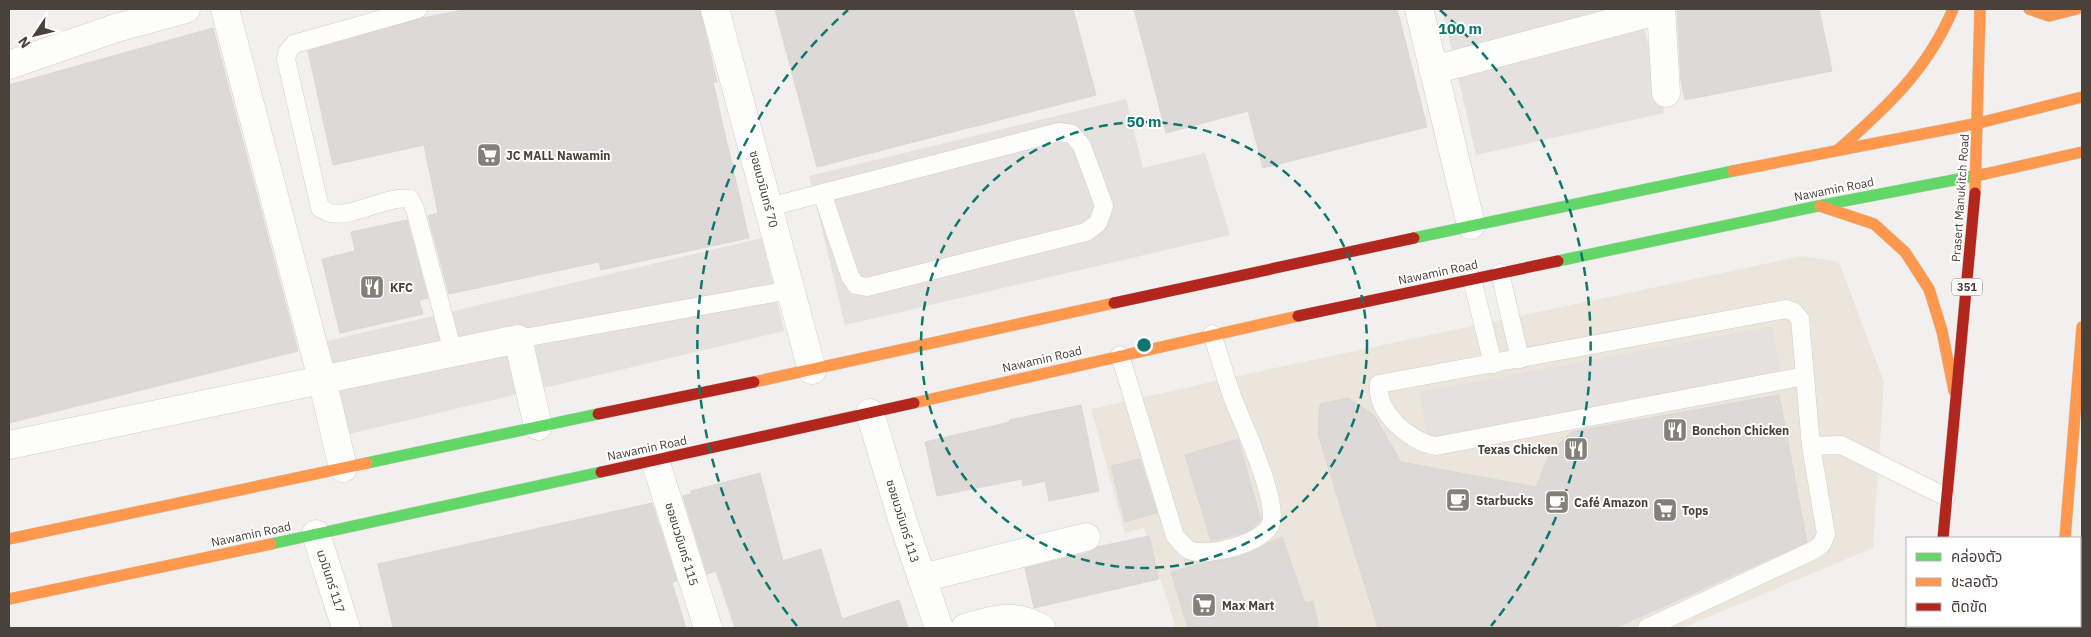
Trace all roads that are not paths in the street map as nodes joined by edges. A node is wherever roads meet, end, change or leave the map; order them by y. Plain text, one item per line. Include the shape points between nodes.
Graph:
1 (186, 9) edge
2 (225, 9) edge
3 (418, 9) edge
4 (715, 9) edge
5 (1419, 9) edge
6 (1661, 9) edge
7 (1953, 9) edge
8 (1980, 9) edge
9 (2029, 9) edge
10 (2076, 9) edge
11 (112, 19) edge
12 (9, 66) edge
13 (1433, 70) junction
14 (1666, 93) dead end
15 (2082, 97) edge
16 (1978, 123) junction
17 (1839, 149) junction
18 (2082, 152) edge
19 (1976, 176) junction
20 (822, 193) junction
21 (1818, 206) junction
22 (769, 207) junction
23 (1471, 225) junction
24 (1500, 272) junction
25 (1472, 279) junction
26 (790, 290) junction
27 (2082, 327) edge
28 (1212, 334) junction
29 (518, 339) junction
30 (453, 352) junction
31 (1120, 355) junction
32 (1520, 359) junction
33 (1493, 364) junction
34 (812, 370) junction
35 (1805, 376) junction
36 (322, 379) junction
37 (1955, 397) junction
38 (870, 413) junction
39 (538, 426) junction
40 (9, 445) edge
41 (1811, 446) junction
42 (655, 460) junction
43 (343, 468) junction
44 (1946, 497) junction
45 (2071, 533) edge
46 (316, 534) junction
47 (1086, 537) dead end
48 (1943, 537) edge
49 (9, 539) edge
50 (922, 578) junction
51 (9, 599) edge
52 (346, 628) edge
53 (708, 628) edge
54 (938, 628) edge
55 (965, 628) edge
56 (1041, 628) edge
57 (1647, 628) edge

1 - 11 street
2 - 36 street
3 - 30 lane via 294,44 286,58 320,208 332,214 401,198 410,199
4 - 22 street, ซอยนวมินทร์ 70
5 - 13 street
6 - 13 street
6 - 14 street
7 - 17 main road via 1930,54 1911,80
8 - 16 main road, Prasert Manukitch Road / 351
9 - 10 main road via 2049,16
11 - 12 street
13 - 23 street
15 - 16 main road
16 - 17 main road
16 - 19 main road, Prasert Manukitch Road / 351
17 - 23 main road
18 - 19 main road, Nawamin Road
19 - 21 main road, Nawamin Road
19 - 37 main road, Prasert Manukitch Road / 351
20 - 20 lane via 1059,132 1072,134 1082,146 1104,206 1098,223 1086,232 867,288 856,285 850,276
20 - 22 lane
21 - 24 main road, Nawamin Road
21 - 37 main road via 1874,224 1905,252 1929,290 1942,331
22 - 26 street, ซอยนวมินทร์ 70
23 - 34 main road
24 - 25 main road, Nawamin Road
24 - 32 lane
25 - 28 main road, Nawamin Road
25 - 33 lane
26 - 29 lane
26 - 34 street, ซอยนวมินทร์ 70
27 - 45 main road
28 - 31 main road, Nawamin Road
28 - 31 lane via 1273,511 1266,532 1230,548 1206,553 1188,549 1175,536
29 - 30 street
29 - 39 street
30 - 36 street
31 - 38 main road, Nawamin Road
32 - 33 lane
32 - 35 lane via 1786,309 1800,319
33 - 35 lane via 1379,384 1378,394 1402,428 1422,443 1436,446
34 - 39 main road
35 - 41 lane
36 - 40 street
36 - 43 street
37 - 44 main road, Prasert Manukitch Road / 351
38 - 42 main road, Nawamin Road
38 - 50 street, ซอยนวมินทร์ 113
39 - 43 main road
41 - 44 lane via 1841,445
41 - 57 lane via 1826,534 1822,544
42 - 46 main road, Nawamin Road
42 - 53 street, ซอยนวมินทร์ 115
43 - 49 main road
44 - 48 main road, Prasert Manukitch Road / 351
46 - 51 main road, Nawamin Road
46 - 52 street, นวมินทร์ 117
47 - 50 street
50 - 54 street, ซอยนวมินทร์ 113
55 - 56 street via 999,618 1016,618

